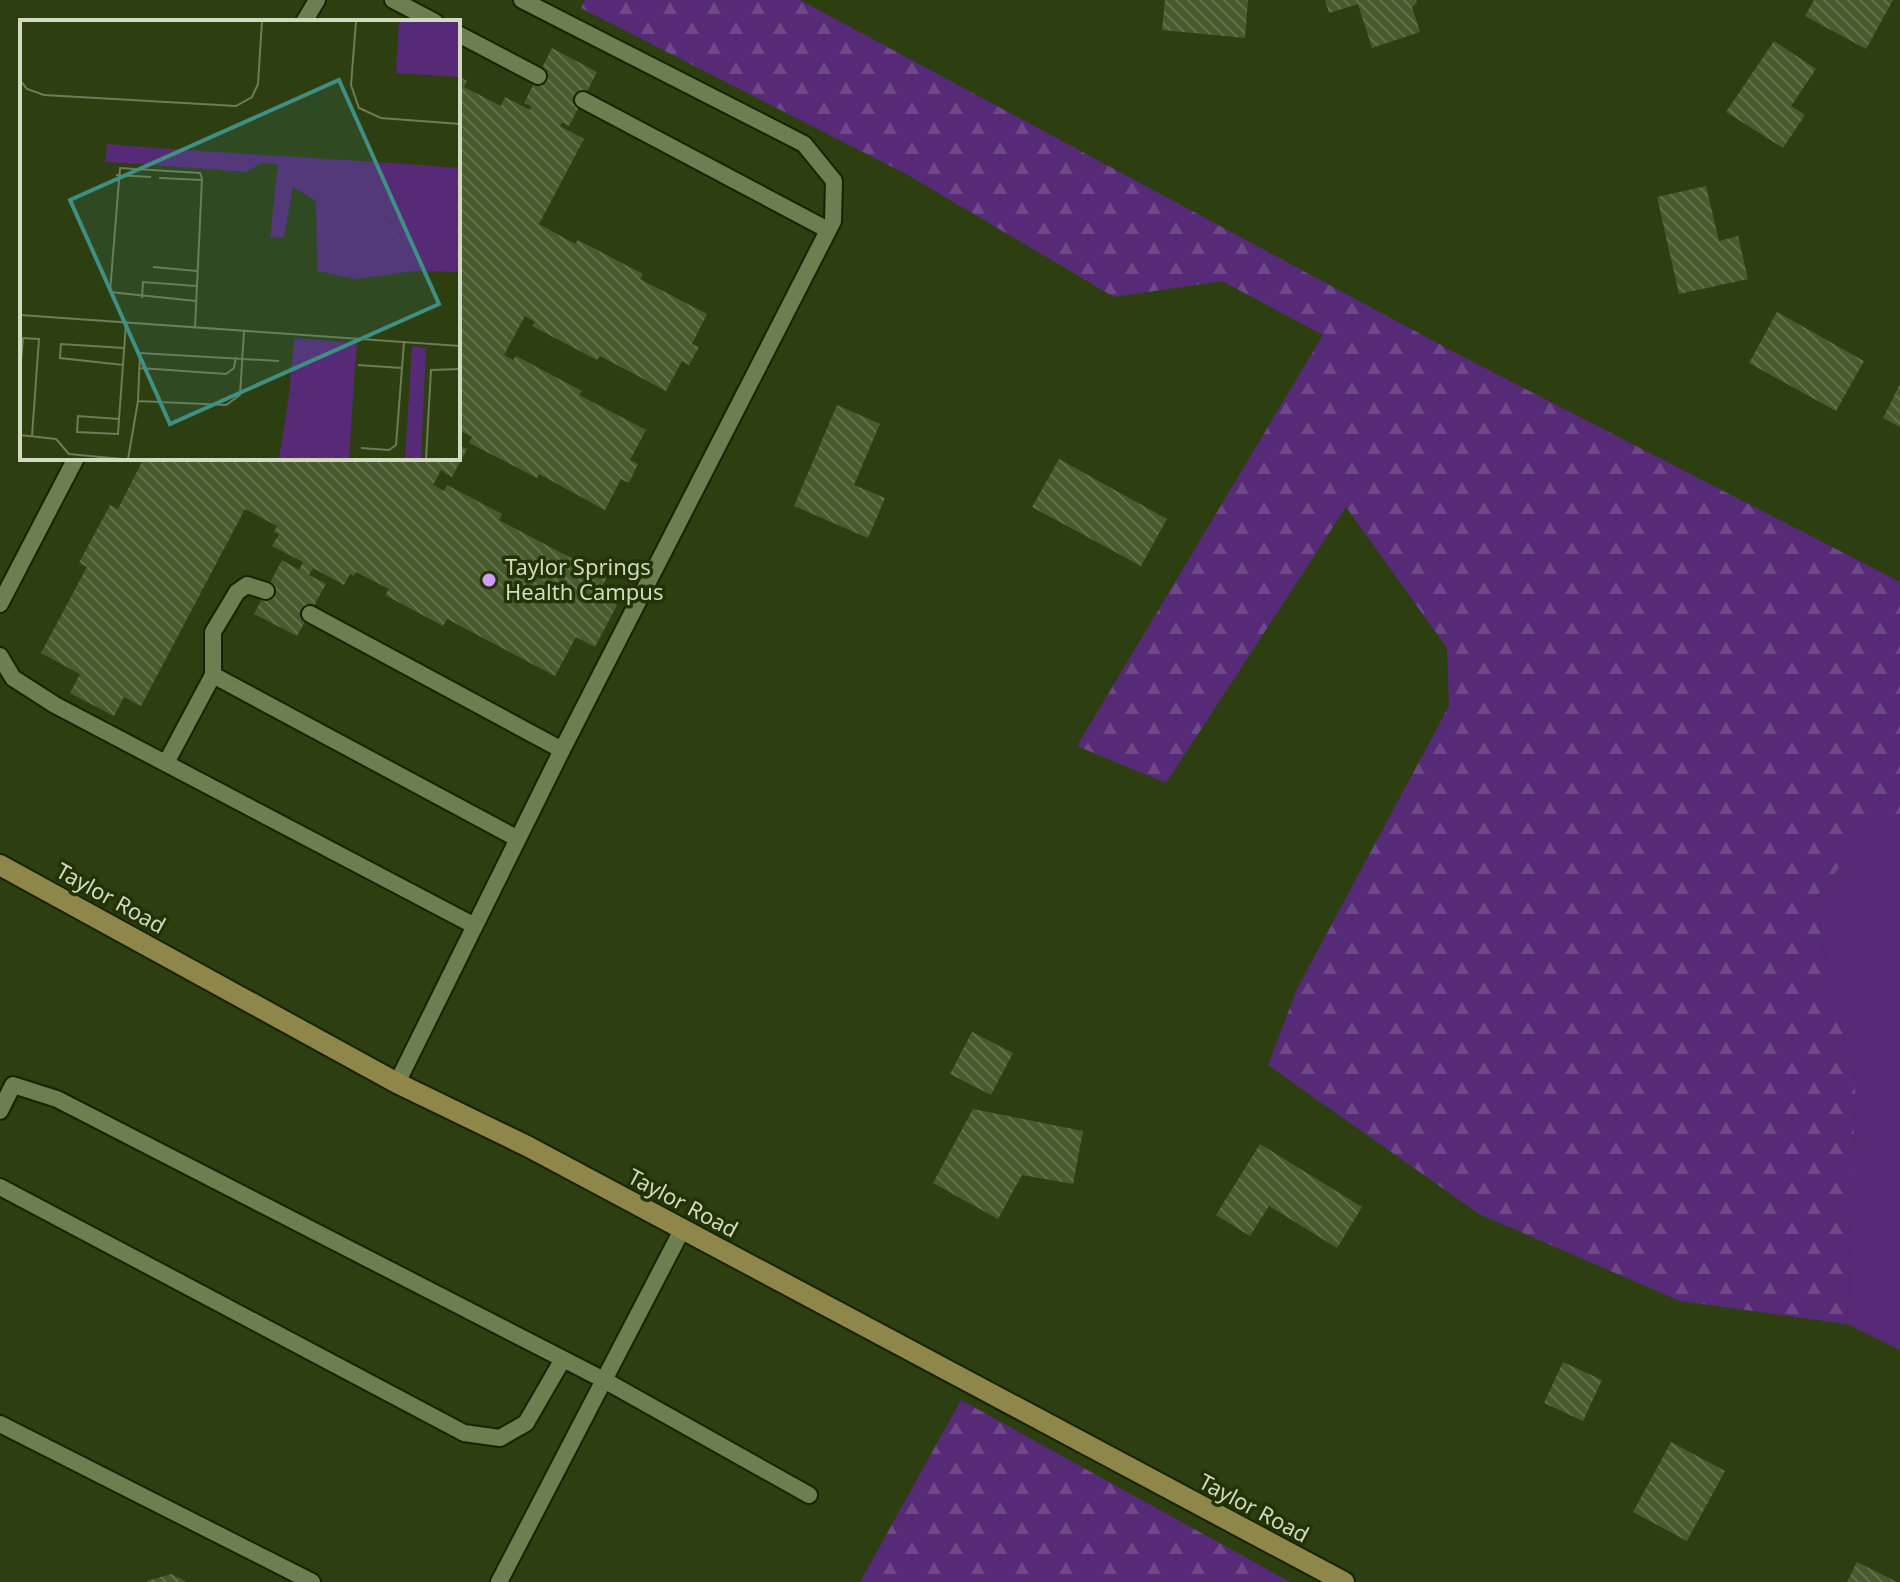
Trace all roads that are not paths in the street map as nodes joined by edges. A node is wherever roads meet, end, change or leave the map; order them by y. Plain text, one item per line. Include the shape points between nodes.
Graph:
1 (317, 0) edge
2 (393, 0) edge
3 (522, 0) edge
4 (305, 20) edge
5 (431, 20) edge
6 (460, 35) edge
7 (538, 76) dead end
8 (583, 100) dead end
9 (828, 230) junction
10 (75, 460) edge
11 (266, 591) dead end
12 (0, 604) edge
13 (310, 614) dead end
14 (0, 656) edge
15 (213, 675) junction
16 (562, 750) junction
17 (166, 763) junction
18 (518, 839) junction
19 (2, 872) edge
20 (475, 926) junction
21 (397, 1083) junction
22 (0, 1111) edge
23 (0, 1187) edge
24 (682, 1230) junction
25 (563, 1359) junction
26 (604, 1380) junction
27 (0, 1424) edge
28 (809, 1495) dead end
29 (312, 1582) edge
30 (499, 1582) edge
31 (1344, 1582) edge

1 - 4 lane
2 - 5 lane
3 - 9 lane via 804,144 834,181
6 - 7 lane
8 - 9 lane
9 - 16 lane
10 - 12 lane
11 - 15 lane via 247,585 237,592 213,632
13 - 16 lane
14 - 17 lane via 13,678
15 - 17 lane
15 - 18 lane
16 - 18 lane
17 - 20 lane
18 - 20 lane
19 - 21 main road, Taylor Road
20 - 21 lane
21 - 24 main road, Taylor Road
22 - 25 lane via 13,1085 57,1099
23 - 25 lane via 464,1433 500,1438 526,1423
24 - 26 lane
24 - 31 main road, Taylor Road
25 - 26 lane
26 - 28 lane
26 - 30 lane
27 - 29 lane

